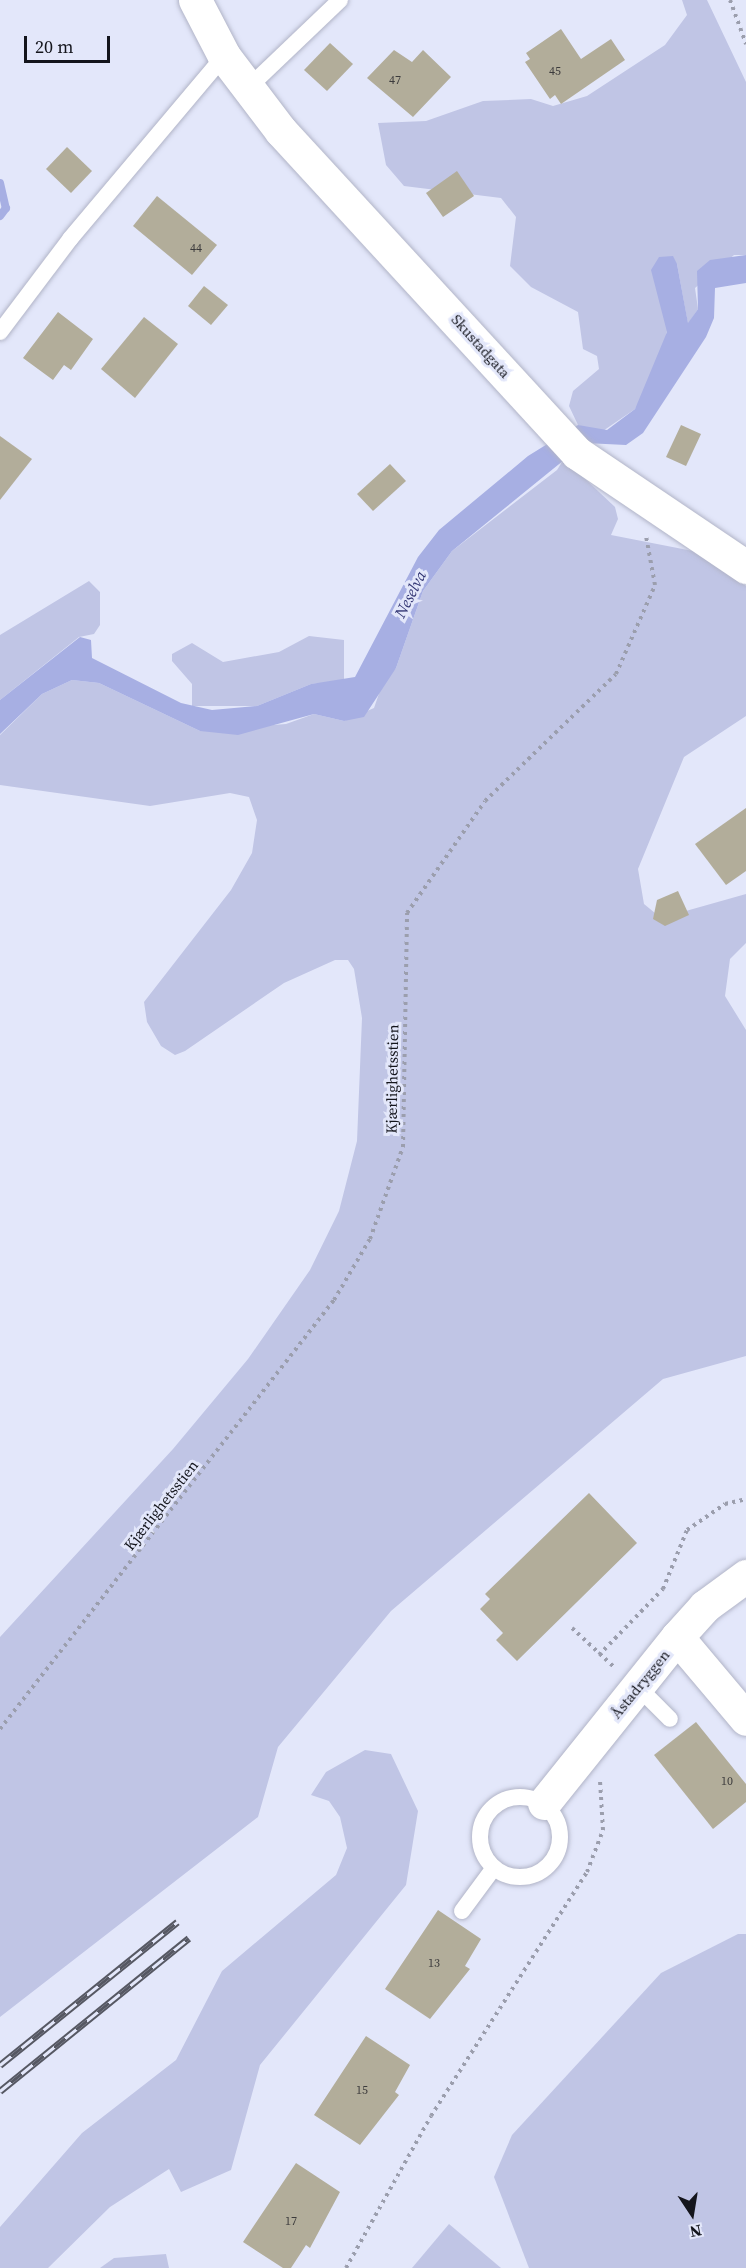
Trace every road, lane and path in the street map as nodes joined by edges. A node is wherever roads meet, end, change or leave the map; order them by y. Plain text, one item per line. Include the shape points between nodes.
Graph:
1 (195, 0) edge
2 (340, 0) edge
3 (730, 0) edge
4 (746, 44) edge
5 (224, 56) junction
6 (248, 88) junction
7 (0, 332) edge
8 (639, 497) junction
9 (746, 567) edge
10 (746, 1499) edge
11 (746, 1576) edge
12 (572, 1628) dead end
13 (677, 1637) junction
14 (599, 1655) junction
15 (638, 1687) junction
16 (670, 1719) dead end
17 (746, 1719) edge
18 (0, 1729) edge
19 (586, 1751) junction
20 (543, 1803) junction
21 (493, 1869) junction
22 (462, 1911) dead end
23 (346, 2268) edge

1 - 5 street, Skustadgata
2 - 6 lane
3 - 4 path
5 - 6 street, Skustadgata
5 - 7 lane via 70,239
6 - 8 street, Skustadgata via 568,442
8 - 9 street, Skustadgata
8 - 18 path, Kjærlighetsstien via 655,585 616,674 485,801 407,913 403,1148 370,1239 334,1299
10 - 14 path via 725,1504 687,1530 663,1589
11 - 13 street, Åstadryggen via 705,1606
12 - 14 path
13 - 15 street, Åstadryggen
13 - 17 street
14 - 15 path
15 - 16 lane
15 - 19 street, Åstadryggen
19 - 20 street, Åstadryggen
19 - 23 path via 605,1791 603,1830 587,1872 431,2116
20 - 21 lane via 517,1798 499,1801 485,1814 478,1839
20 - 21 lane via 561,1836 556,1855 541,1872 526,1877
21 - 22 lane

